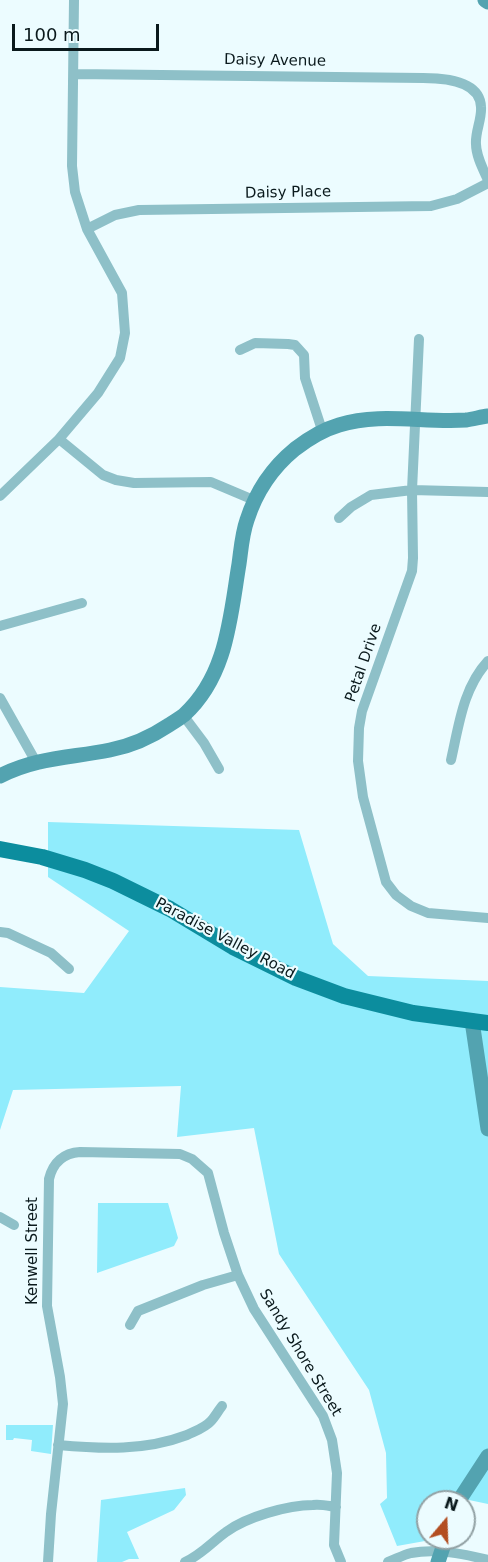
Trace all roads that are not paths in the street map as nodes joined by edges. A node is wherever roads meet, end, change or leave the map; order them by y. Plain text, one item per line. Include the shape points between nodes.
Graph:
1 (74, 0) edge
2 (74, 74) junction
3 (488, 182) edge
4 (87, 229) junction
5 (419, 339) dead end
6 (240, 350) dead end
7 (488, 416) edge
8 (416, 419) junction
9 (322, 430) junction
10 (59, 439) junction
11 (412, 490) junction
12 (488, 492) edge
13 (0, 496) edge
14 (256, 501) junction
15 (339, 518) dead end
16 (82, 603) dead end
17 (0, 626) edge
18 (488, 661) edge
19 (0, 698) edge
20 (183, 716) junction
21 (451, 760) dead end
22 (36, 762) junction
23 (219, 769) dead end
24 (0, 776) edge
25 (0, 849) edge
26 (488, 918) edge
27 (0, 932) edge
28 (69, 969) dead end
29 (480, 1022) edge
30 (488, 1129) edge
31 (0, 1217) edge
32 (14, 1225) dead end
33 (224, 1233) joint
34 (238, 1275) junction
35 (130, 1325) dead end
36 (222, 1406) dead end
37 (58, 1444) junction
38 (488, 1456) edge
39 (467, 1490) edge
40 (336, 1507) junction
41 (442, 1551) edge
42 (488, 1560) edge
43 (48, 1562) edge
44 (185, 1562) edge
45 (341, 1562) edge
46 (388, 1562) edge

1 - 2 street
2 - 3 street, Daisy Avenue via 454,81 469,86 480,99 476,144
2 - 4 street via 72,166 75,192
3 - 4 street, Daisy Place via 457,199 431,206 139,210 115,215
4 - 10 street via 122,293 125,333 120,358 98,393
5 - 8 street, Petal Drive
6 - 9 street via 255,343 295,345 304,355 305,378
7 - 8 main road via 466,420
8 - 9 main road via 366,419
8 - 11 street, Petal Drive
9 - 14 main road via 281,462
10 - 13 street
10 - 14 street via 103,475 116,480 211,482
11 - 12 street
11 - 15 street via 371,495
11 - 26 street, Petal Drive via 412,570 362,711 358,744 361,788 386,882 396,895 429,913
14 - 20 main road via 245,529 224,650 214,675
16 - 17 street
18 - 21 street via 468,690
19 - 22 street
20 - 22 main road via 132,744
20 - 23 street
22 - 24 main road
25 - 29 main road, Paradise Valley Road via 42,857 113,881 233,947 344,996 413,1013
27 - 28 street via 51,953
29 - 30 main road
31 - 32 street
33 - 34 street, Sandy Shore Street
33 - 37 street, Kenwell Street via 208,1173 180,1154 80,1152 66,1155 56,1163 48,1184 47,1306 63,1404
34 - 35 street via 138,1311
34 - 40 street, Sandy Shore Street via 254,1309 323,1416 332,1440 337,1473
36 - 37 street via 200,1430 162,1443 100,1448
37 - 43 street, Kenwell Street
38 - 39 main road
40 - 44 street via 314,1504 259,1515 227,1530
40 - 45 street, Sandy Shore Street via 334,1545
41 - 42 street
41 - 46 street via 411,1553

